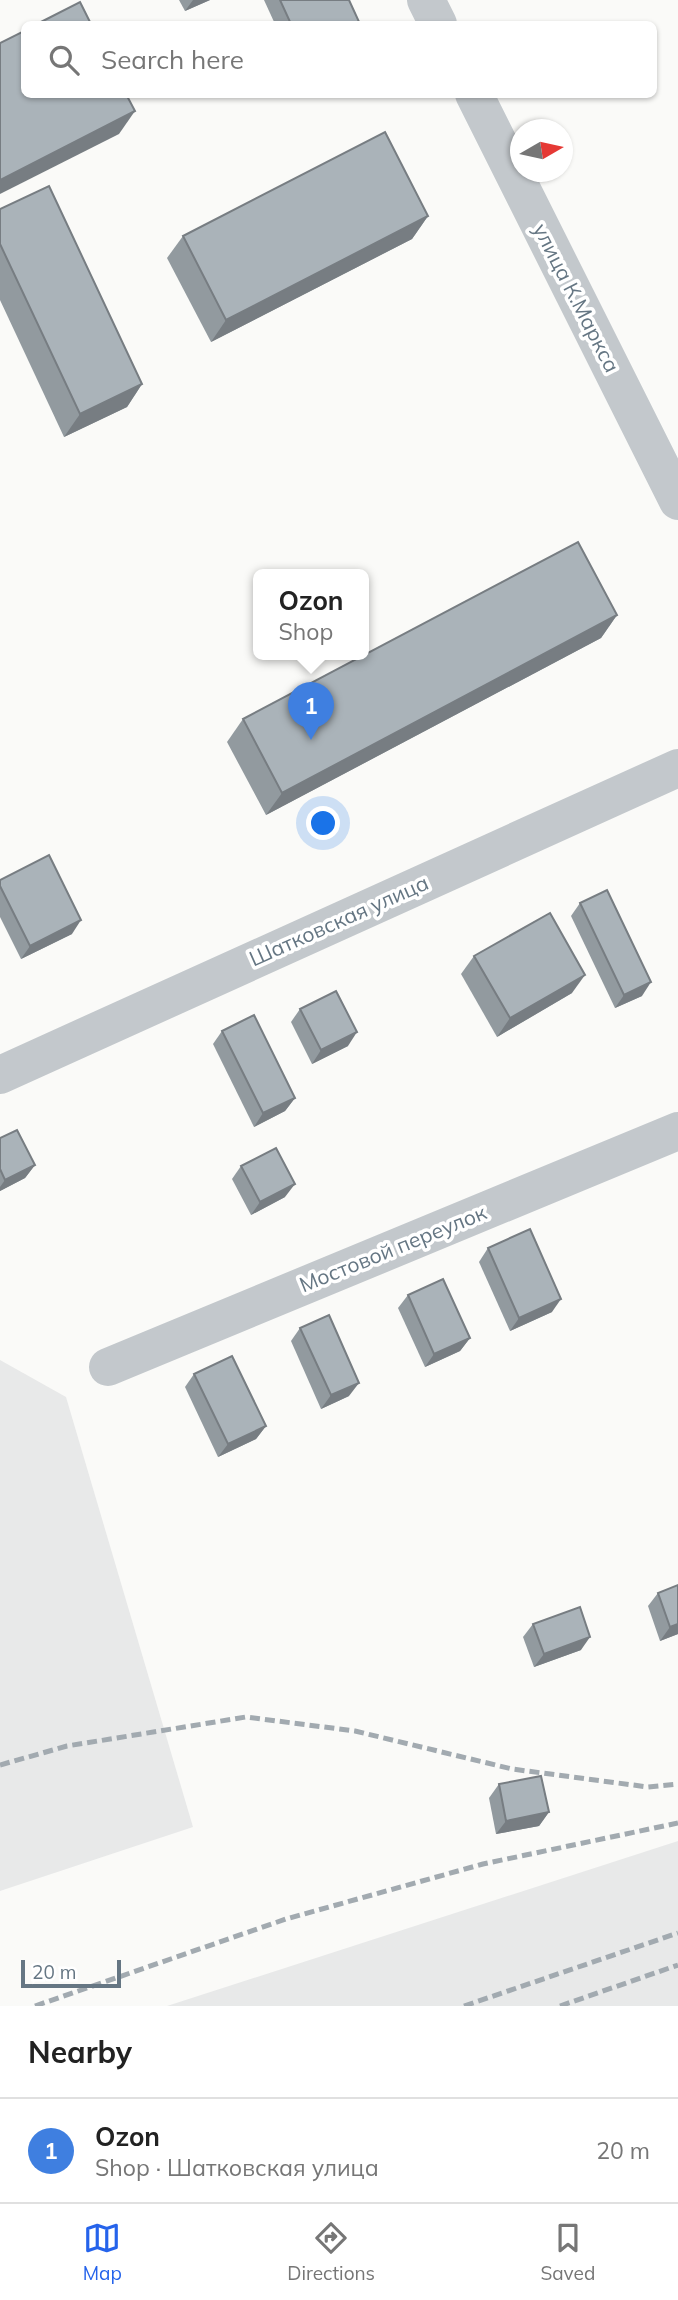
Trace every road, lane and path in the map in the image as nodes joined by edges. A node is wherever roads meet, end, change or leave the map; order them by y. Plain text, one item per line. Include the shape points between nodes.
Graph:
1 (426, 0) edge
2 (436, 21) edge
3 (476, 98) edge
4 (678, 501) edge
5 (678, 768) edge
6 (0, 1075) edge
7 (678, 1131) edge
8 (108, 1367) dead end

1 - 2 street
3 - 4 street, улица К.Маркса
5 - 6 street, Шатковская улица
7 - 8 street, Мостовой переулок

